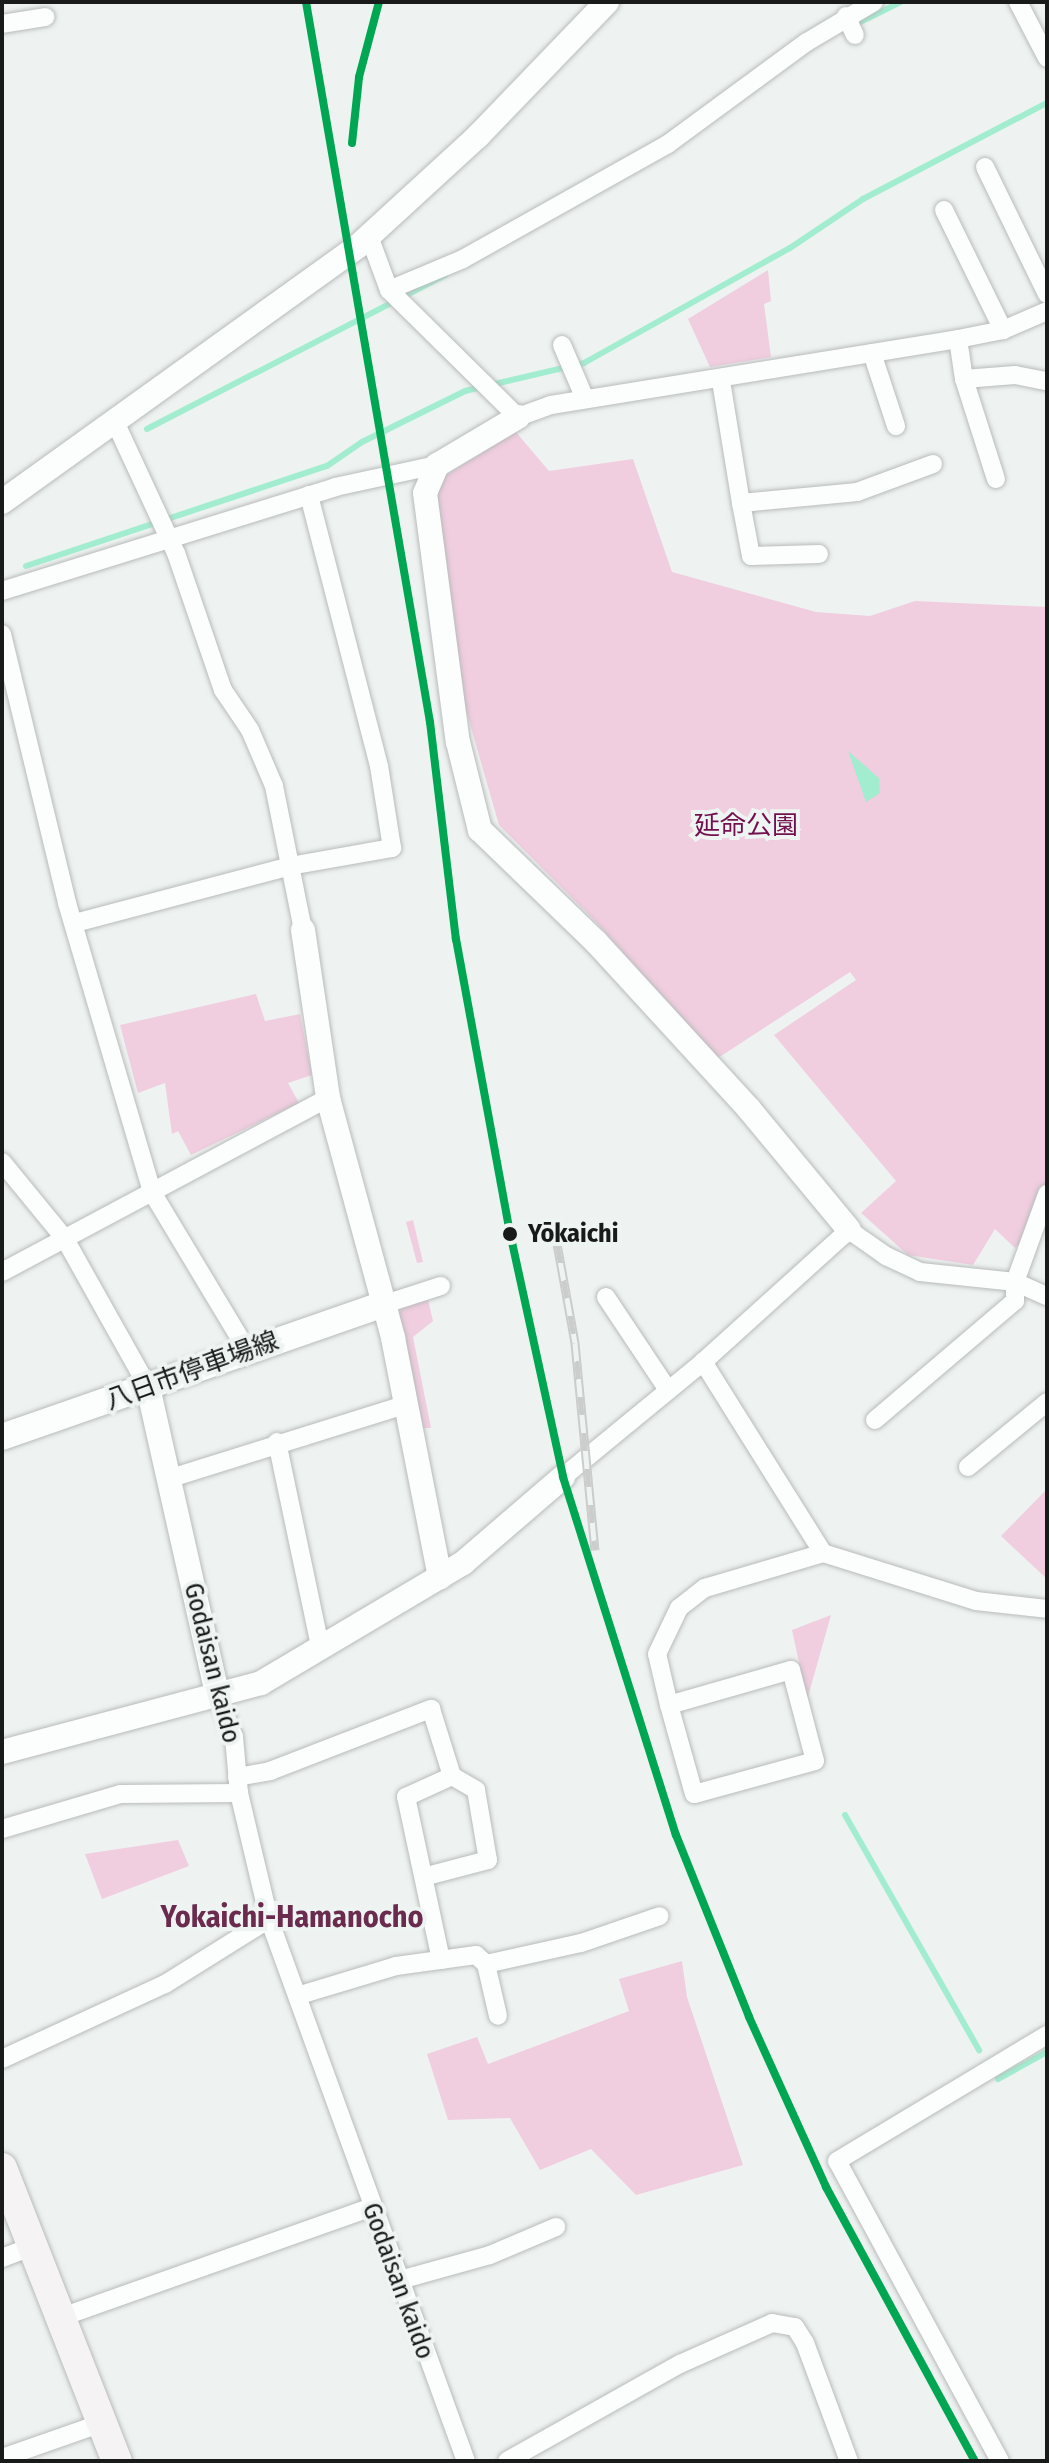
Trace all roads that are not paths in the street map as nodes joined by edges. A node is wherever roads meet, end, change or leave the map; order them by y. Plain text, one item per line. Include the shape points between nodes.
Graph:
1 (607, 2) edge
2 (874, 2) edge
3 (1018, 2) edge
4 (846, 16) junction
5 (45, 17) dead end
6 (2, 24) edge
7 (855, 35) dead end
8 (1047, 58) edge
9 (985, 167) dead end
10 (944, 210) dead end
11 (369, 236) junction
12 (389, 290) junction
13 (1047, 294) edge
14 (1047, 311) edge
15 (1003, 330) junction
16 (958, 339) junction
17 (562, 345) dead end
18 (872, 353) junction
19 (964, 379) junction
20 (721, 381) junction
21 (1047, 381) edge
22 (585, 399) junction
23 (518, 417) junction
24 (116, 424) junction
25 (896, 426) dead end
26 (933, 464) dead end
27 (437, 465) junction
28 (996, 479) dead end
29 (309, 495) junction
30 (2, 502) edge
31 (741, 503) junction
32 (170, 539) junction
33 (819, 554) dead end
34 (2, 591) edge
35 (2, 634) edge
36 (290, 866) junction
37 (75, 923) junction
38 (303, 930) joint
39 (328, 1098) junction
40 (2, 1162) edge
41 (152, 1192) junction
42 (1047, 1194) edge
43 (849, 1230) junction
44 (65, 1239) junction
45 (2, 1272) edge
46 (1015, 1282) junction
47 (441, 1286) dead end
48 (1047, 1296) edge
49 (606, 1297) dead end
50 (382, 1305) junction
51 (247, 1350) junction
52 (703, 1362) junction
53 (148, 1387) junction
54 (668, 1390) junction
55 (1047, 1402) edge
56 (407, 1404) junction
57 (875, 1420) dead end
58 (2, 1437) edge
59 (277, 1442) junction
60 (968, 1467) dead end
61 (563, 1477) joint
62 (168, 1479) junction
63 (823, 1553) junction
64 (440, 1577) junction
65 (1047, 1609) edge
66 (321, 1650) junction
67 (217, 1694) junction
68 (669, 1705) junction
69 (2, 1752) edge
70 (452, 1776) junction
71 (238, 1785) junction
72 (2, 1829) edge
73 (427, 1876) junction
74 (660, 1916) dead end
75 (269, 1919) junction
76 (441, 1960) junction
77 (486, 1964) junction
78 (300, 1995) junction
79 (498, 2016) dead end
80 (1047, 2035) edge
81 (2, 2059) edge
82 (2, 2168) edge
83 (370, 2208) junction
84 (556, 2227) dead end
85 (33, 2246) junction
86 (2, 2258) edge
87 (400, 2280) junction
88 (59, 2318) junction
89 (102, 2423) junction
90 (2, 2458) edge
91 (117, 2461) edge
92 (466, 2461) edge
93 (507, 2461) edge
94 (849, 2461) edge
95 (1000, 2461) edge

1 - 11 street via 478,136
2 - 4 street
3 - 8 street
4 - 7 street
4 - 12 street via 668,144 463,259
5 - 6 street
9 - 13 street
10 - 15 street
11 - 12 street
11 - 24 street via 199,356
12 - 23 street
14 - 15 street
15 - 16 street
16 - 18 street
16 - 19 street
17 - 22 street
18 - 20 street
18 - 25 street
19 - 21 street via 1015,375
19 - 28 street
20 - 22 street
20 - 31 street
22 - 23 street
23 - 27 street
24 - 30 street
24 - 32 street
26 - 31 street via 857,492
27 - 29 street
27 - 43 street via 425,493 433,576 458,742 480,830 596,942 749,1109
29 - 32 street
29 - 36 street via 379,766 392,848
31 - 33 street via 751,556
32 - 34 street
32 - 36 street via 223,690 250,730 274,786
35 - 37 street
36 - 37 street
36 - 38 street
37 - 41 street
38 - 39 street
39 - 41 street
39 - 50 street
40 - 44 street, Godaisan kaido
41 - 44 street
41 - 51 street
42 - 46 street
43 - 46 street via 920,1272
43 - 52 street
44 - 45 street
44 - 53 street, Godaisan kaido
46 - 48 street
46 - 57 street via 1015,1301
47 - 50 street
49 - 54 street
50 - 51 main road, 八日市停車場線
50 - 56 street
51 - 53 main road, 八日市停車場線
52 - 54 street
52 - 63 street
53 - 58 main road, 八日市停車場線
53 - 62 street, Godaisan kaido
54 - 61 street
55 - 60 street
56 - 59 street
56 - 64 street
59 - 62 street
59 - 66 street
61 - 64 street
62 - 67 street, Godaisan kaido
63 - 65 street via 947,1594
63 - 68 street via 705,1588 679,1608 657,1654
64 - 66 street
66 - 67 street via 261,1683
67 - 69 street
67 - 71 street, Godaisan kaido via 234,1737
68 - 68 street via 694,1794 815,1761 791,1670
70 - 71 street via 431,1709
70 - 73 street via 406,1797
70 - 73 street via 476,1790 488,1860
71 - 72 street via 120,1794
71 - 75 street, Godaisan kaido
73 - 76 street
74 - 77 street via 581,1943
75 - 78 street, Godaisan kaido
75 - 81 street via 165,1984
76 - 77 street via 476,1955
76 - 78 street via 359,1975
77 - 79 street
78 - 83 street, Godaisan kaido
80 - 95 street via 837,2161
82 - 85 main road
83 - 87 street, Godaisan kaido
83 - 88 street
84 - 87 street via 490,2255
85 - 86 street
85 - 88 main road
87 - 92 street, Godaisan kaido
88 - 89 main road
89 - 90 street
89 - 91 main road
93 - 94 street via 680,2364 772,2323 795,2327 805,2343

